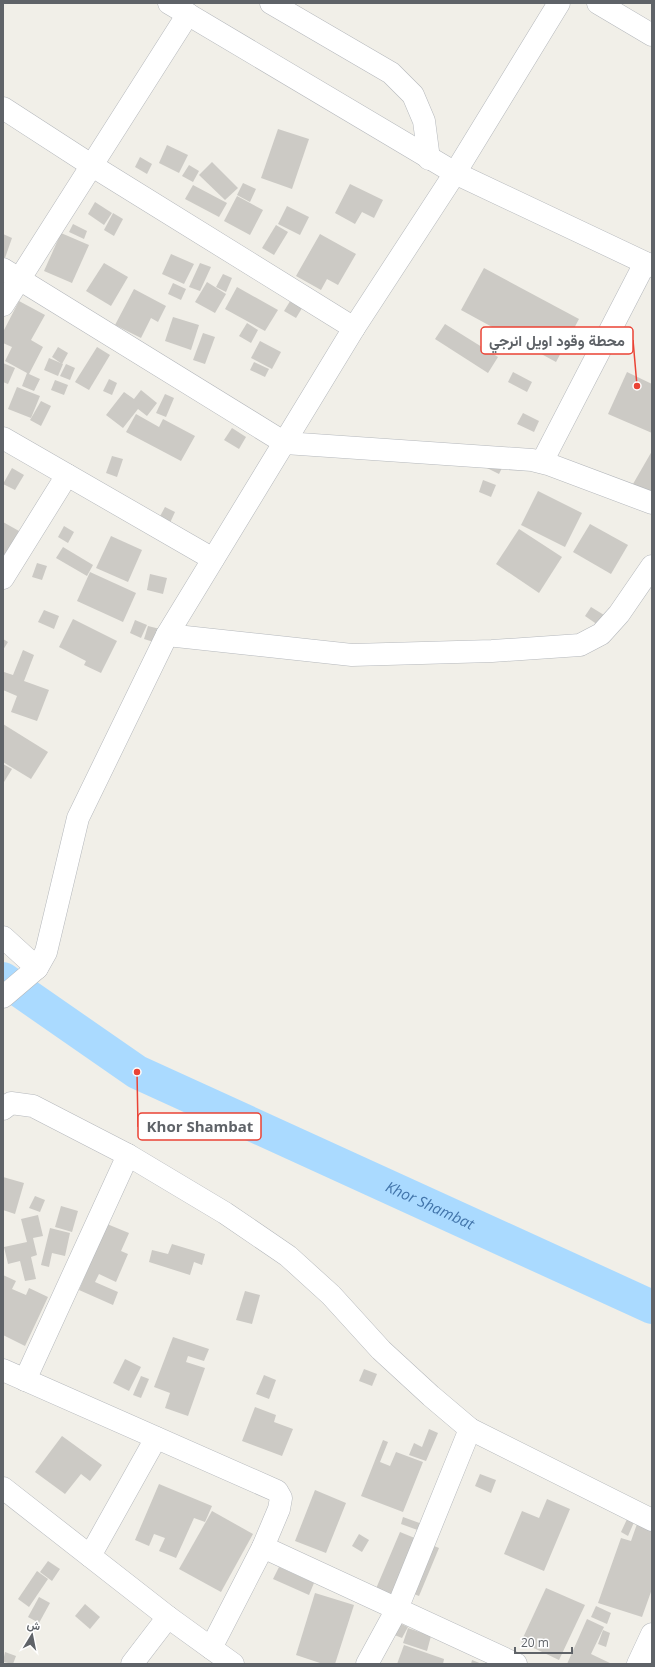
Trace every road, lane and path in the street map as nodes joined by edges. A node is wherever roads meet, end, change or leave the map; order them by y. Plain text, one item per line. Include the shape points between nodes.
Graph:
1 (169, 3) edge
2 (271, 3) edge
3 (559, 3) edge
4 (598, 3) edge
5 (188, 14) junction
6 (652, 35) edge
7 (3, 108) edge
8 (429, 159) junction
9 (91, 165) junction
10 (455, 173) junction
11 (649, 264) edge
12 (11, 274) edge
13 (3, 305) edge
14 (354, 328) junction
15 (3, 438) edge
16 (285, 443) junction
17 (542, 462) junction
18 (67, 475) junction
19 (652, 503) edge
20 (213, 559) junction
21 (652, 566) edge
22 (3, 578) edge
23 (167, 635) junction
24 (3, 936) edge
25 (37, 968) junction
26 (3, 997) edge
27 (3, 1109) edge
28 (128, 1155) junction
29 (3, 1370) edge
30 (25, 1380) junction
31 (470, 1429) junction
32 (156, 1438) junction
33 (3, 1488) edge
34 (652, 1520) edge
35 (263, 1547) junction
36 (90, 1556) junction
37 (397, 1609) junction
38 (168, 1616) junction
39 (652, 1634) edge
40 (211, 1648) junction
41 (132, 1664) edge
42 (233, 1664) edge
43 (367, 1664) edge
44 (516, 1664) edge
45 (638, 1664) edge

1 - 5 street
2 - 8 street via 391,73 413,95 424,121
3 - 10 street
4 - 6 street
5 - 8 street
5 - 9 street
7 - 9 street
8 - 10 street
9 - 12 street
9 - 14 street
10 - 11 street
10 - 14 street
11 - 17 street
12 - 13 street
12 - 16 street
14 - 16 street
15 - 18 street
16 - 17 street
16 - 20 street
17 - 19 street
18 - 20 street
18 - 22 street
20 - 23 street
21 - 23 street via 615,619 601,634 580,645 492,651 352,655
23 - 25 street via 78,818 51,935 46,952
24 - 25 street
25 - 26 street
27 - 28 street via 11,1103 33,1106
28 - 30 street
28 - 31 street via 225,1213 288,1256 331,1295 381,1350
29 - 30 street
30 - 32 street
31 - 34 street
31 - 37 street
32 - 35 street via 277,1491 281,1498 279,1509
32 - 36 street
33 - 36 street
35 - 37 street
35 - 40 street
36 - 38 street
37 - 43 street
37 - 44 street
38 - 40 street
38 - 41 street
39 - 45 street
40 - 42 street

